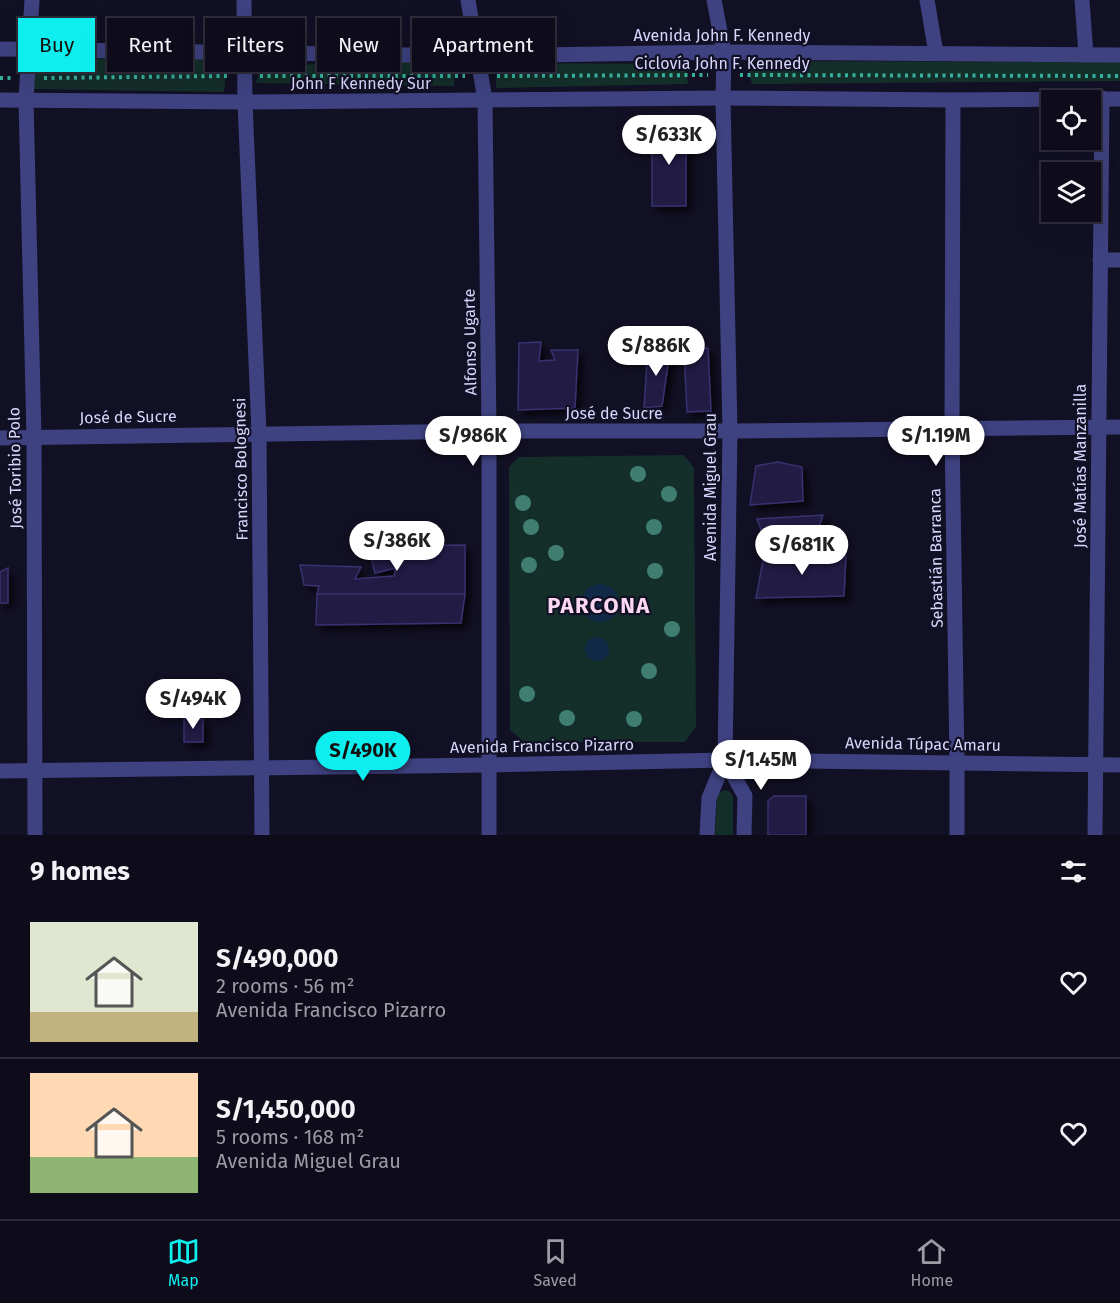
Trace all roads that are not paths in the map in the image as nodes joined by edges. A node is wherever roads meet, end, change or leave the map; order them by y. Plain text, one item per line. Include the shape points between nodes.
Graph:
1 (32, 0) edge
2 (244, 0) edge
3 (468, 0) edge
4 (714, 0) edge
5 (927, 0) edge
6 (1082, 0) edge
7 (31, 18) edge
8 (244, 18) edge
9 (471, 18) edge
10 (0, 49) edge
11 (18, 49) edge
12 (95, 51) edge
13 (724, 52) junction
14 (205, 53) edge
15 (936, 53) junction
16 (305, 55) edge
17 (412, 55) edge
18 (555, 55) edge
19 (1086, 55) junction
20 (1120, 55) edge
21 (28, 72) edge
22 (245, 72) edge
23 (480, 72) edge
24 (723, 98) junction
25 (1102, 98) junction
26 (1120, 99) edge
27 (0, 100) edge
28 (26, 100) junction
29 (485, 100) junction
30 (953, 100) junction
31 (245, 102) junction
32 (1100, 260) junction
33 (1120, 260) edge
34 (1099, 427) junction
35 (1120, 427) edge
36 (952, 430) junction
37 (489, 431) junction
38 (730, 432) junction
39 (259, 433) junction
40 (34, 437) junction
41 (0, 438) edge
42 (725, 760) junction
43 (957, 763) junction
44 (489, 765) junction
45 (1096, 765) junction
46 (1120, 765) edge
47 (263, 767) junction
48 (0, 771) edge
49 (36, 771) junction
50 (36, 835) edge
51 (262, 835) edge
52 (489, 835) edge
53 (707, 835) edge
54 (744, 835) edge
55 (957, 835) edge
56 (1095, 835) edge

1 - 7 street, José Toribio Polo
2 - 8 street, Francisco Bolognesi
3 - 9 street, Alfonso Ugarte
4 - 13 street, Avenida Miguel Grau
5 - 15 street
6 - 19 street
10 - 11 street, Avenida John F. Kennedy
12 - 14 street, Avenida John F. Kennedy
13 - 15 street, Avenida John F. Kennedy
13 - 18 street, Avenida John F. Kennedy
13 - 24 street, Avenida Miguel Grau
15 - 19 street, Avenida John F. Kennedy
16 - 17 street, Avenida John F. Kennedy
19 - 20 street, Avenida John F. Kennedy
21 - 28 street, José Toribio Polo
22 - 31 street, Francisco Bolognesi
23 - 29 street, Alfonso Ugarte
24 - 29 street, John F Kennedy Sur
24 - 30 street
24 - 38 street, Avenida Miguel Grau
25 - 26 street
25 - 30 street
25 - 32 street, José Matías Manzanilla
27 - 28 street, John F Kennedy Sur
28 - 31 street, John F Kennedy Sur
28 - 40 street, José Toribio Polo
29 - 31 street, John F Kennedy Sur
29 - 37 street, Alfonso Ugarte
30 - 36 street, Sebastián Barranca
31 - 39 street, Francisco Bolognesi
32 - 33 street
32 - 34 street, José Matías Manzanilla
34 - 35 street, José de Sucre
34 - 36 street, José de Sucre
34 - 45 street, José Matías Manzanilla
36 - 38 street, José de Sucre
36 - 43 street, Sebastián Barranca
37 - 38 street, José de Sucre
37 - 39 street, José de Sucre
37 - 44 street, Alfonso Ugarte
38 - 42 street, Avenida Miguel Grau
39 - 40 street, José de Sucre
39 - 47 street, Francisco Bolognesi
40 - 41 street, José de Sucre
40 - 49 street, José Toribio Polo
42 - 43 street, Avenida Túpac Amaru
42 - 44 street, Avenida Francisco Pizarro
42 - 53 street, Avenida Miguel Grau via 709,798
42 - 54 street, Avenida Miguel Grau via 745,796
43 - 45 street, Avenida Túpac Amaru
43 - 55 street, Sebastián Barranca
44 - 47 street, Avenida Francisco Pizarro
44 - 52 street, Alfonso Ugarte
45 - 46 street, Avenida Túpac Amaru
45 - 56 street, José Matías Manzanilla
47 - 49 street, Avenida Francisco Pizarro
47 - 51 street, Francisco Bolognesi
48 - 49 street, Avenida Francisco Pizarro
49 - 50 street, José Toribio Polo

